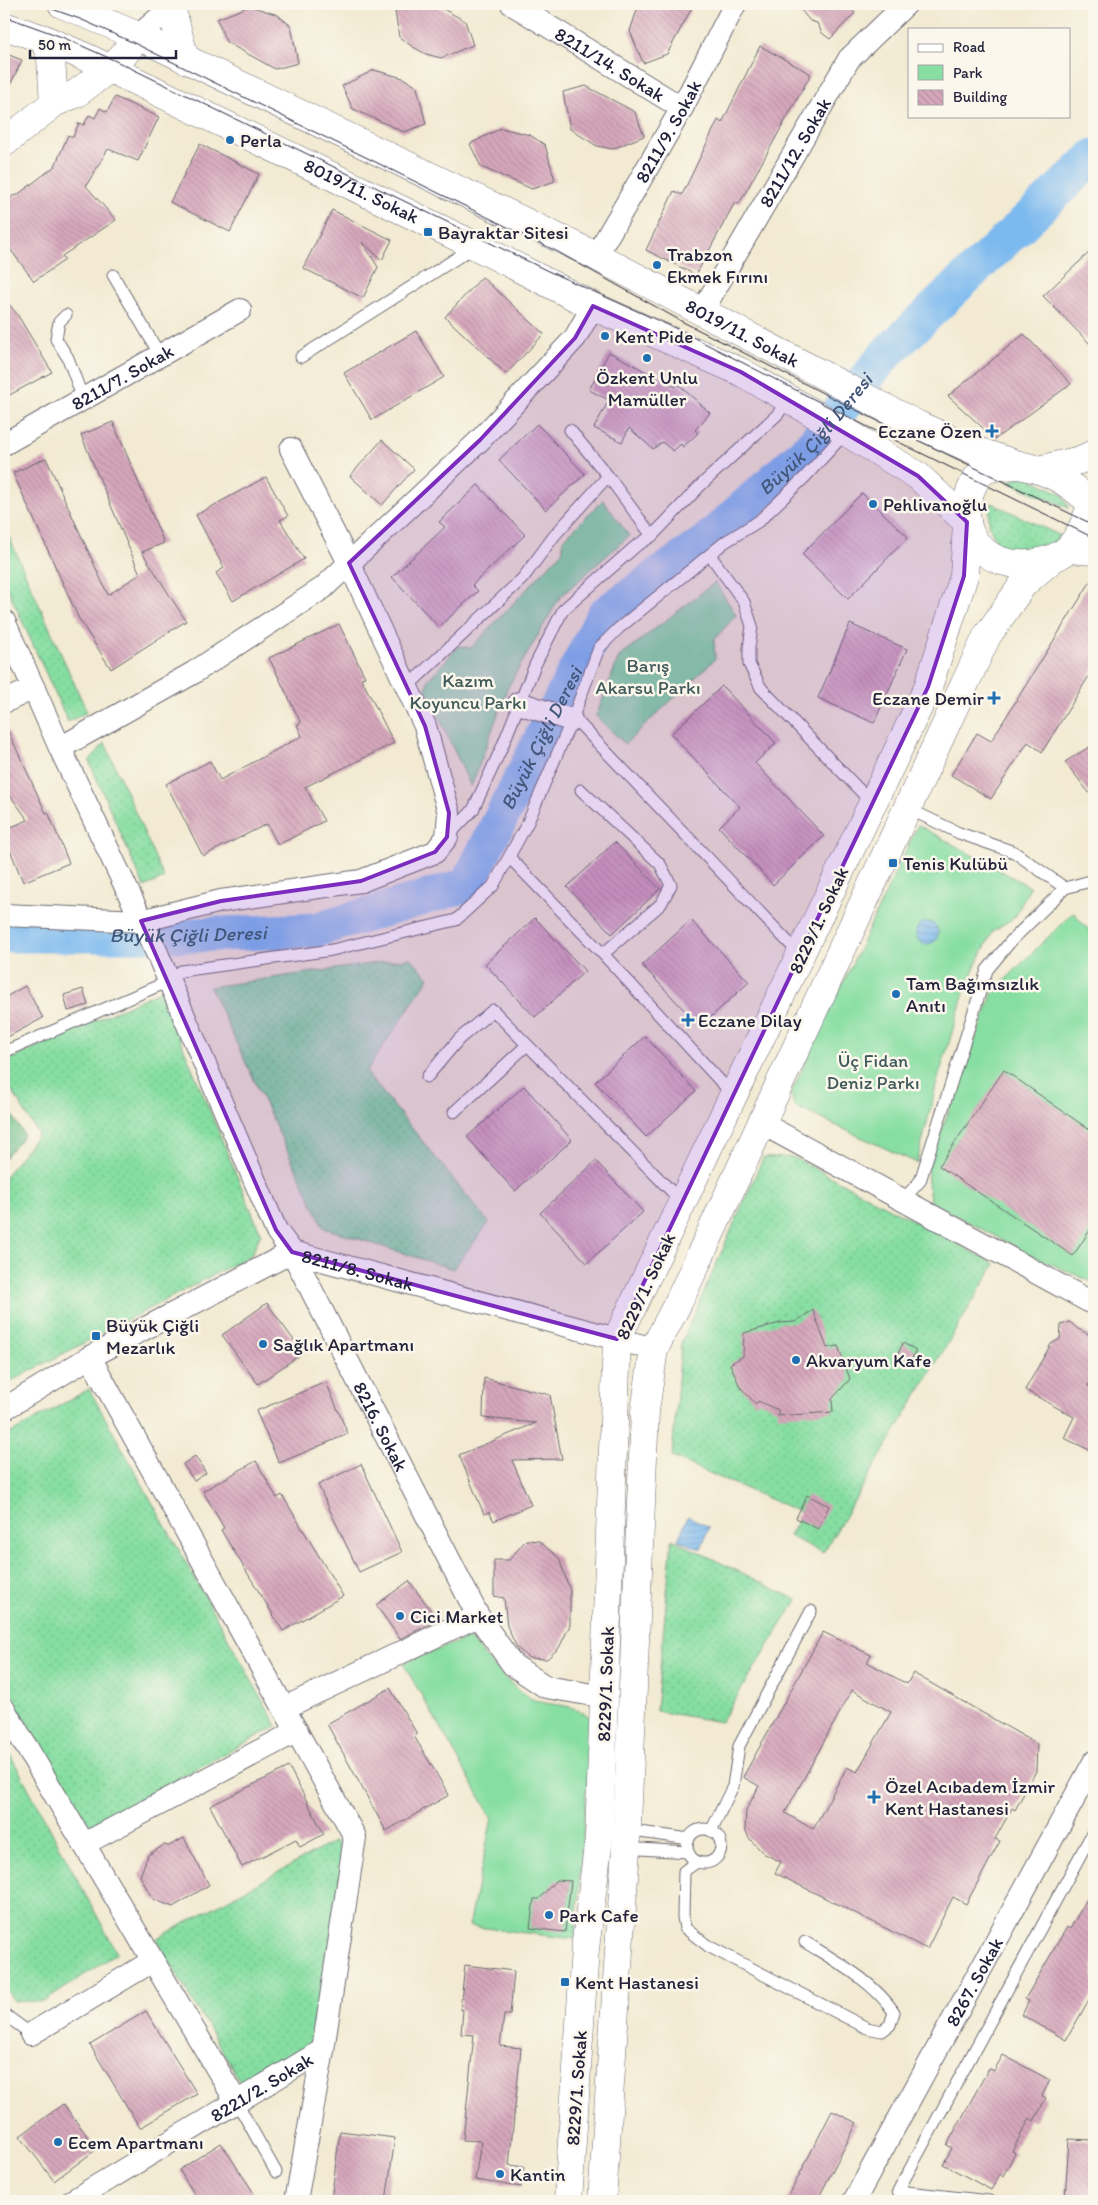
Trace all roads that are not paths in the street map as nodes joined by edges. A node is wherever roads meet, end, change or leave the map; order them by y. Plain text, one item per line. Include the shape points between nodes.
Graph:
1 (62, 4) edge
2 (512, 4) edge
3 (735, 4) edge
4 (906, 4) edge
5 (173, 5) edge
6 (4, 26) edge
7 (138, 36) junction
8 (44, 39) junction
9 (185, 59) junction
10 (99, 64) junction
11 (54, 103) junction
12 (682, 108) junction
13 (4, 143) edge
14 (476, 246) junction
15 (596, 256) junction
16 (112, 275) dead end
17 (593, 306) junction
18 (240, 310) dead end
19 (701, 313) junction
20 (66, 315) dead end
21 (160, 355) junction
22 (301, 357) dead end
23 (83, 399) junction
24 (798, 404) junction
25 (842, 429) junction
26 (570, 430) dead end
27 (4, 444) edge
28 (291, 449) dead end
29 (1094, 454) edge
30 (1031, 467) junction
31 (608, 476) junction
32 (1094, 502) edge
33 (966, 522) junction
34 (652, 536) junction
35 (1072, 553) edge
36 (710, 555) junction
37 (349, 563) junction
38 (4, 621) edge
39 (407, 687) junction
40 (34, 688) junction
41 (4, 702) edge
42 (519, 702) junction
43 (572, 719) junction
44 (60, 748) junction
45 (582, 790) dead end
46 (873, 804) junction
47 (907, 808) junction
48 (448, 837) junction
49 (509, 857) junction
50 (1094, 880) edge
51 (1065, 888) junction
52 (4, 915) edge
53 (141, 921) junction
54 (791, 945) dead end
55 (603, 954) junction
56 (167, 982) junction
57 (527, 1045) junction
58 (4, 1052) edge
59 (428, 1077) dead end
60 (734, 1096) junction
61 (454, 1112) dead end
62 (761, 1123) junction
63 (902, 1201) junction
64 (684, 1203) junction
65 (292, 1252) junction
66 (1094, 1304) edge
67 (617, 1339) junction
68 (654, 1349) junction
69 (90, 1357) junction
70 (4, 1408) edge
71 (811, 1611) dead end
72 (478, 1616) junction
73 (605, 1697) junction
74 (284, 1708) junction
75 (4, 1709) edge
76 (297, 1731) junction
77 (1094, 1762) edge
78 (1094, 1830) edge
79 (711, 1831) junction
80 (615, 1839) junction
81 (689, 1839) junction
82 (84, 1844) junction
83 (688, 1852) junction
84 (697, 1862) junction
85 (805, 1942) dead end
86 (151, 1962) junction
87 (4, 2014) edge
88 (30, 2034) joint
89 (323, 2050) junction
90 (236, 2101) junction
91 (276, 2172) dead end
92 (72, 2201) edge
93 (296, 2201) edge
94 (568, 2201) edge
95 (602, 2201) edge
96 (854, 2201) edge
97 (989, 2201) edge

1 - 7 street, 8019/11. Sokak
2 - 12 street, 8211/14. Sokak
3 - 12 street, 8211/9. Sokak
4 - 19 street, 8211/12. Sokak via 849,59
5 - 7 street
5 - 9 street
6 - 8 street, 8019/11. Sokak
7 - 9 street, 8019/11. Sokak
7 - 10 street
8 - 10 street, 8019/11. Sokak
8 - 11 street via 51,58
9 - 15 street, 8019/11. Sokak
10 - 11 street via 78,93
10 - 14 street, 8019/11. Sokak
11 - 13 street
12 - 15 street, 8211/9. Sokak
14 - 17 street, 8019/11. Sokak
14 - 22 lane
15 - 19 street, 8019/11. Sokak
16 - 21 lane
17 - 24 street, 8019/11. Sokak via 741,372
17 - 37 street via 575,338 487,432
18 - 21 street, 8211/7. Sokak
19 - 30 street, 8019/11. Sokak via 918,425 966,446
20 - 23 lane via 59,322 56,339 68,358
21 - 23 street, 8211/7. Sokak
23 - 27 street, 8211/7. Sokak
24 - 25 street, 8019/11. Sokak
24 - 34 lane via 778,414 702,484
25 - 33 street, 8019/11. Sokak via 918,476
25 - 36 lane via 839,442 759,521
26 - 31 lane
28 - 37 street
29 - 30 street via 1080,460
30 - 32 street via 1073,486
30 - 33 street via 998,466 982,472 971,490
31 - 34 lane
31 - 39 lane via 554,536 523,578
32 - 35 street
33 - 35 street via 972,538 983,551 1014,565
33 - 46 street, 8229/1. Sokak via 964,576 928,687
34 - 42 lane via 636,546 563,610
35 - 47 street, 8229/1. Sokak via 1024,583 987,636
36 - 43 lane via 599,648
36 - 46 lane via 744,602 752,626 748,648 750,664 761,688
37 - 39 street
37 - 44 street via 323,588 193,673
38 - 40 street, 8211/8. Sokak
39 - 48 street via 425,726 449,813
40 - 41 street
40 - 44 street, 8211/8. Sokak
42 - 43 street
42 - 48 lane via 473,810
43 - 49 lane via 528,822
43 - 54 lane
44 - 53 street, 8211/8. Sokak
45 - 55 lane via 660,864 671,885 661,904
46 - 60 street, 8229/1. Sokak
47 - 51 lane via 959,833 1014,852
47 - 62 street, 8229/1. Sokak
48 - 53 street via 435,852 361,881 221,901
49 - 55 lane
49 - 56 lane via 493,886 456,920 332,950 181,971
50 - 51 lane
51 - 63 lane via 1011,941 987,970 920,1181
52 - 53 street
53 - 56 street, 8211/8. Sokak
55 - 60 lane
56 - 58 lane
56 - 65 street, 8211/8. Sokak via 276,1230
57 - 59 lane via 494,1010 460,1039
57 - 61 lane
57 - 64 lane
60 - 64 street, 8229/1. Sokak
62 - 63 street
62 - 68 street, 8229/1. Sokak
63 - 66 street
64 - 67 street, 8229/1. Sokak
65 - 67 street, 8211/8. Sokak
65 - 69 street
65 - 72 street, 8216. Sokak
67 - 68 street, 8211/8. Sokak
67 - 73 street, 8229/1. Sokak
68 - 80 street, 8229/1. Sokak via 646,1411
69 - 70 street
69 - 74 street
71 - 79 lane via 739,1746 733,1786
72 - 73 street, 8216. Sokak via 513,1665 546,1687
72 - 74 street
73 - 80 street, 8229/1. Sokak
74 - 76 street
75 - 82 street
76 - 82 street
76 - 89 street via 355,1837
77 - 96 street, 8267. Sokak
78 - 97 lane via 898,2191
79 - 81 lane via 698,1830
79 - 84 lane via 720,1840 720,1854 710,1862
80 - 81 lane
80 - 83 lane
80 - 94 street, 8229/1. Sokak via 585,1948
80 - 95 street, 8229/1. Sokak
81 - 83 lane
82 - 86 street
83 - 84 lane
84 - 85 lane via 684,1871 682,1881 685,1928 708,1946 867,2028 882,2031 890,2025 894,2012 884,1998 853,1972
86 - 88 street
86 - 90 street
87 - 88 lane
89 - 90 street, 8221/2. Sokak
89 - 93 street
90 - 91 lane
90 - 92 street, 8221/2. Sokak

